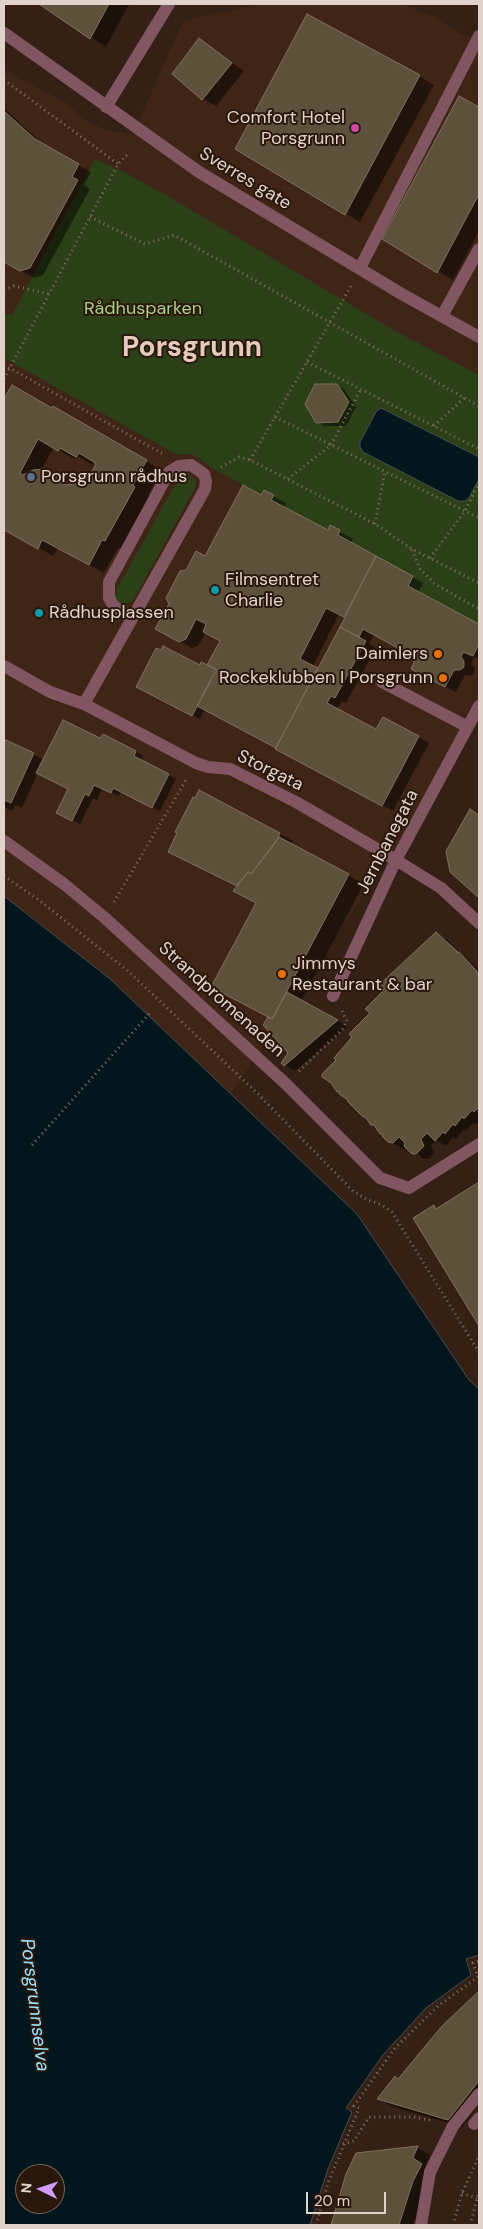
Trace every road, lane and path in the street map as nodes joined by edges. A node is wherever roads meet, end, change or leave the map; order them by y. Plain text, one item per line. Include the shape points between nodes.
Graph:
1 (169, 4) edge
2 (4, 34) edge
3 (479, 36) edge
4 (4, 80) edge
5 (106, 107) junction
6 (129, 153) dead end
7 (118, 164) junction
8 (90, 217) junction
9 (479, 248) edge
10 (360, 268) junction
11 (4, 290) edge
12 (50, 294) junction
13 (442, 316) junction
14 (331, 323) junction
15 (479, 337) edge
16 (308, 362) junction
17 (4, 365) edge
18 (10, 368) junction
19 (4, 379) edge
20 (361, 389) junction
21 (464, 398) junction
22 (479, 406) edge
23 (275, 417) junction
24 (434, 426) junction
25 (331, 445) junction
26 (479, 449) edge
27 (250, 460) junction
28 (179, 466) junction
29 (385, 471) junction
30 (288, 479) junction
31 (479, 483) edge
32 (205, 489) junction
33 (466, 511) junction
34 (479, 518) edge
35 (375, 524) junction
36 (412, 549) junction
37 (430, 558) junction
38 (479, 583) edge
39 (479, 609) edge
40 (132, 619) junction
41 (4, 666) edge
42 (382, 682) dead end
43 (84, 704) junction
44 (479, 706) edge
45 (468, 727) junction
46 (196, 763) junction
47 (4, 841) edge
48 (396, 860) junction
49 (4, 876) edge
50 (105, 918) junction
51 (479, 924) edge
52 (332, 996) dead end
53 (150, 1013) dead end
54 (342, 1030) dead end
55 (310, 1061) dead end
56 (479, 1144) edge
57 (32, 1145) dead end
58 (479, 1352) edge
59 (479, 1961) edge
60 (479, 2094) edge
61 (453, 2126) junction
62 (342, 2144) junction
63 (479, 2156) edge
64 (479, 2192) edge
65 (462, 2193) junction
66 (477, 2198) junction
67 (316, 2225) edge
68 (421, 2225) edge
69 (453, 2225) edge
70 (470, 2225) edge

1 - 5 street
2 - 5 street, Sverres gate
3 - 10 street
4 - 7 path
5 - 10 street, Sverres gate via 199,172
6 - 7 path
7 - 8 path
8 - 12 path
8 - 14 path via 145,244 174,235
9 - 13 street
10 - 13 street, Sverres gate
10 - 14 path
11 - 12 path via 14,286
12 - 18 path
13 - 15 street, Sverres gate
14 - 16 path
14 - 21 path
16 - 20 path
16 - 23 path
17 - 18 path
18 - 19 path
18 - 28 path via 160,452
20 - 24 path
20 - 25 path
21 - 22 path
21 - 24 path
23 - 25 path
23 - 27 path
24 - 26 path
25 - 29 path
25 - 30 path
27 - 30 path
27 - 32 path via 240,457 220,467
28 - 32 street via 191,465 204,474
28 - 40 street via 169,472 109,582 109,598 113,605
29 - 33 path
29 - 35 path
30 - 35 path
31 - 33 path
32 - 40 street
33 - 34 path
33 - 37 path
35 - 36 path
36 - 37 path
36 - 39 path via 420,569 435,584
37 - 38 path
40 - 43 street
41 - 43 street, Storgata via 50,692
42 - 45 street
43 - 46 street, Storgata
44 - 45 street, Jernbanegata
45 - 48 street, Jernbanegata
46 - 48 street, Storgata via 230,769 296,802
46 - 50 path
47 - 50 street, Strandpromenaden
48 - 51 street, Storgata via 441,888
48 - 52 street, Jernbanegata
49 - 58 path via 129,972 256,1092 353,1191 392,1212
50 - 56 street, Strandpromenaden via 286,1084 380,1178 409,1188
53 - 57 path
54 - 55 path
59 - 62 path via 473,1963 478,1977 438,2006 395,2048 376,2072 354,2106 359,2108
60 - 61 street
61 - 62 path via 414,2117 369,2117 354,2141
61 - 68 street via 430,2172
62 - 67 path
63 - 65 path
64 - 66 path
65 - 66 path
65 - 69 path
66 - 70 path

